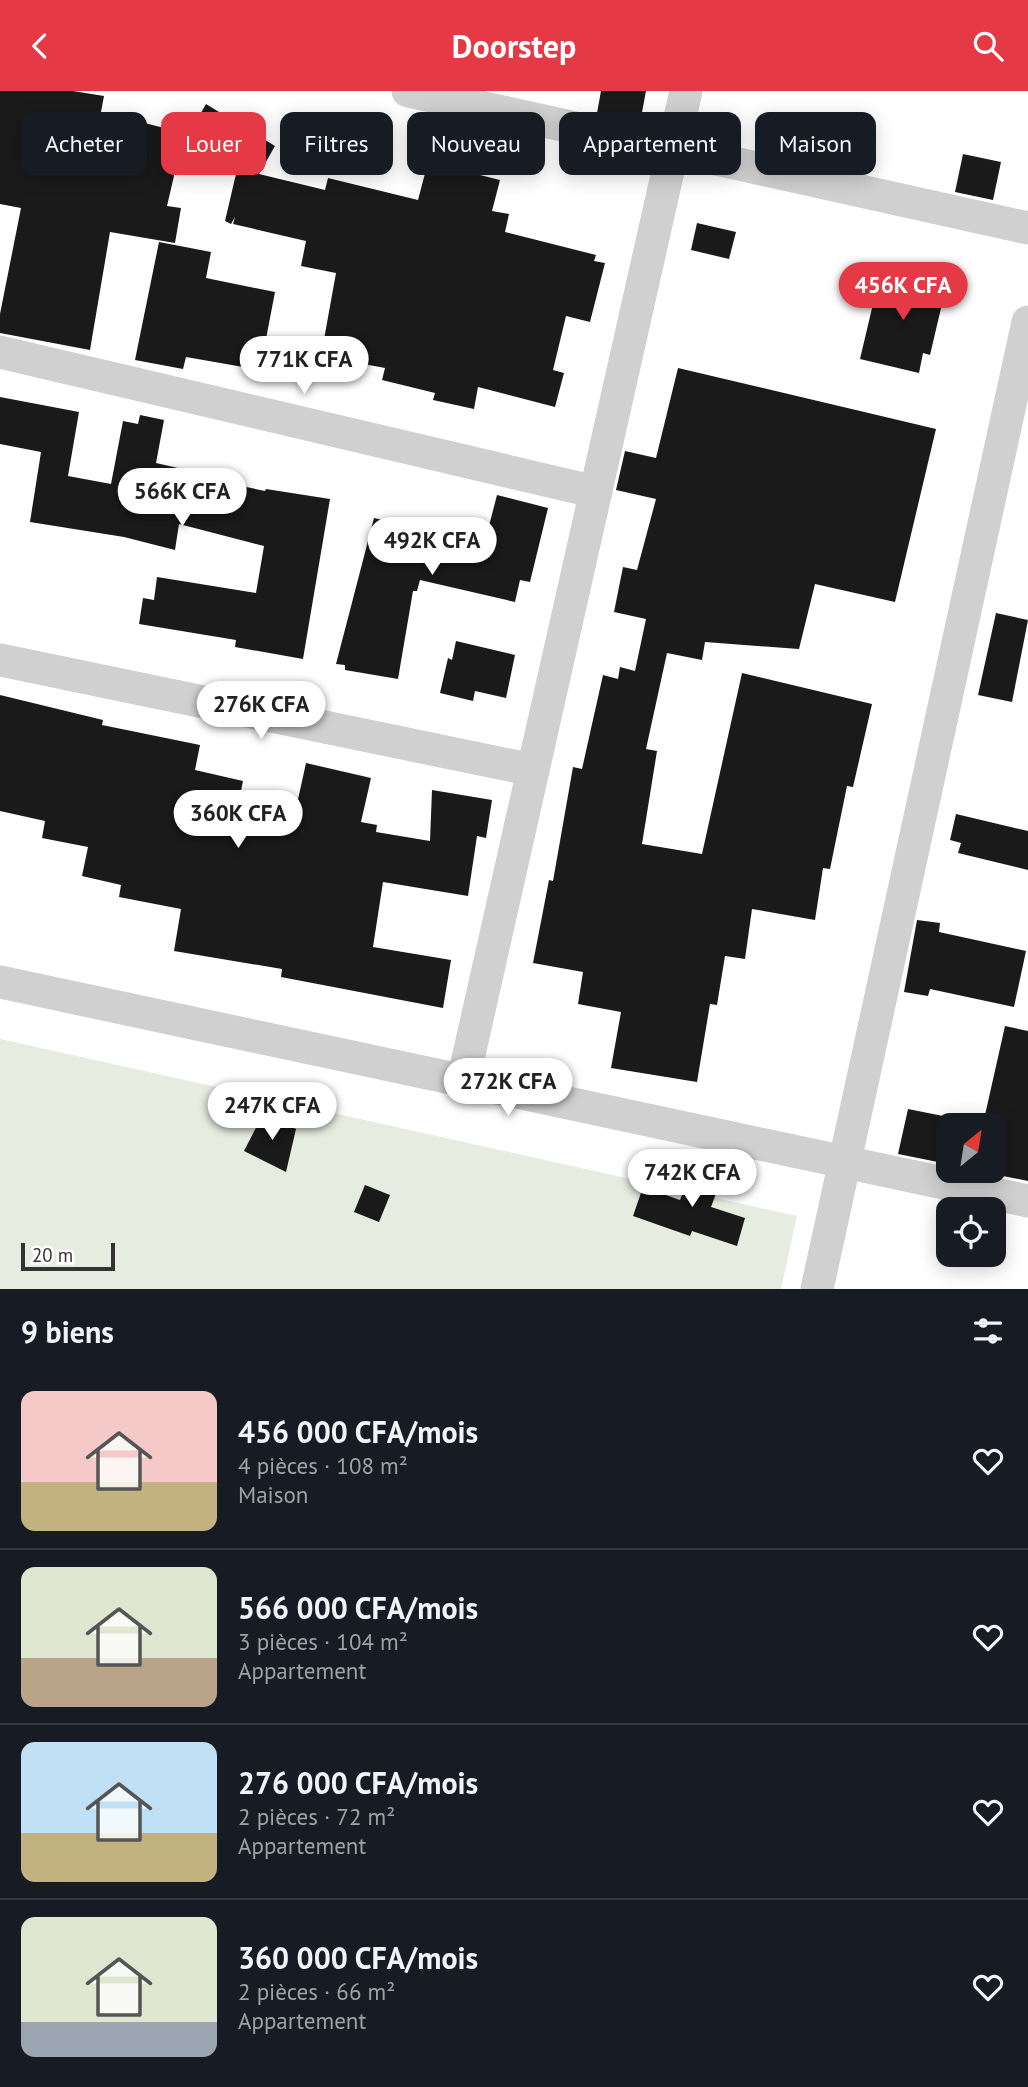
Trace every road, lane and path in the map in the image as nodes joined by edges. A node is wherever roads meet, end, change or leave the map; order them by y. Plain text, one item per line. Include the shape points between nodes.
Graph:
1 (408, 91) edge
2 (686, 91) edge
3 (681, 112) edge
4 (559, 125) edge
5 (741, 165) edge
6 (667, 175) edge
7 (1028, 228) edge
8 (1028, 322) edge
9 (0, 352) edge
10 (596, 492) junction
11 (0, 660) edge
12 (533, 770) junction
13 (0, 982) edge
14 (463, 1081) junction
15 (843, 1161) junction
16 (1028, 1201) edge
17 (817, 1289) edge

1 - 4 street
2 - 3 street
5 - 7 street
6 - 10 street
8 - 15 street
9 - 10 street
10 - 12 street
11 - 12 street
12 - 14 street
13 - 14 street
14 - 15 street
15 - 16 street
15 - 17 street

